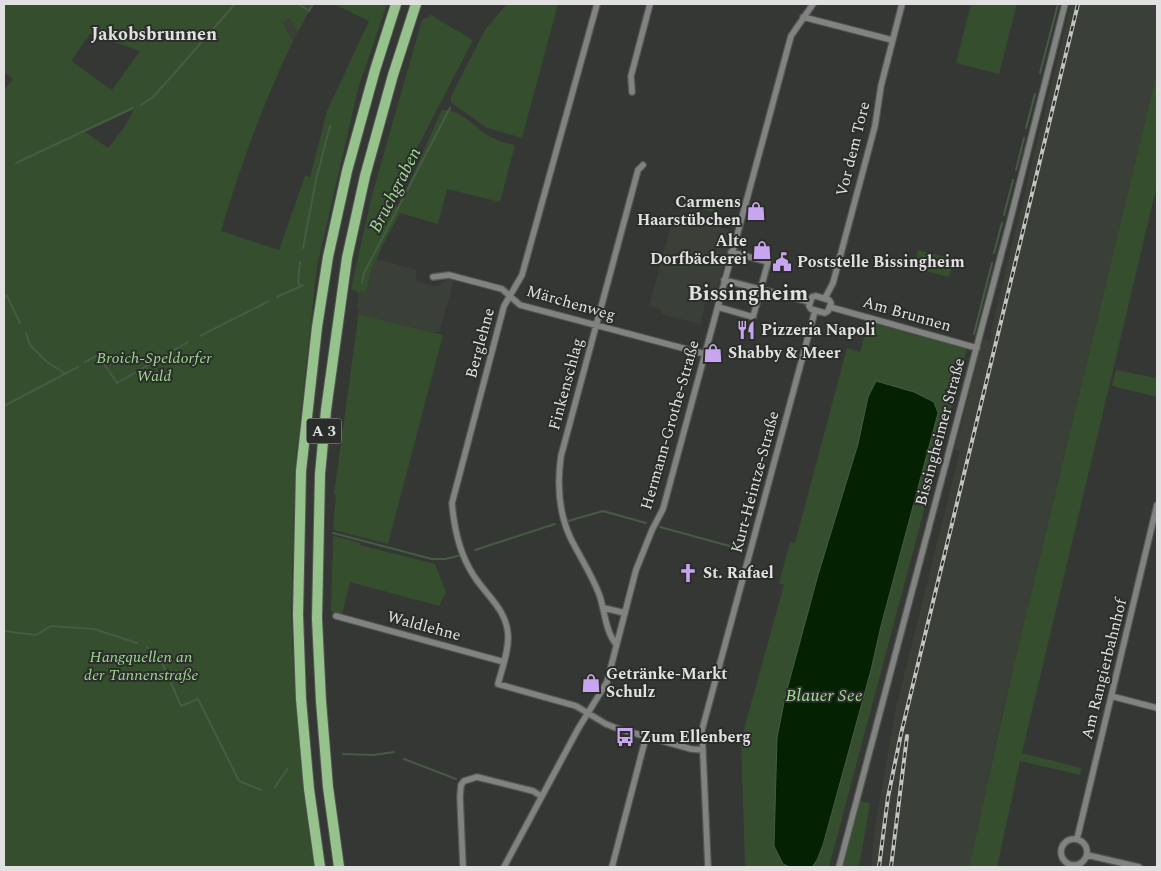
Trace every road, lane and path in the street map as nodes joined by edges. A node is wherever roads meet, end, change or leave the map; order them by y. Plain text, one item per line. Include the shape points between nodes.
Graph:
1 (396, 4) edge
2 (416, 4) edge
3 (597, 4) edge
4 (650, 4) edge
5 (813, 4) edge
6 (902, 4) edge
7 (1065, 4) edge
8 (803, 17) junction
9 (892, 40) junction
10 (632, 92) dead end
11 (643, 165) dead end
12 (732, 252) junction
13 (433, 277) dead end
14 (724, 280) junction
15 (760, 290) junction
16 (510, 295) junction
17 (825, 298) junction
18 (810, 302) junction
19 (718, 307) junction
20 (830, 307) junction
21 (816, 311) junction
22 (595, 325) junction
23 (977, 348) junction
24 (705, 354) junction
25 (1157, 505) edge
26 (604, 608) junction
27 (625, 613) junction
28 (336, 616) dead end
29 (616, 644) junction
30 (504, 662) junction
31 (1111, 696) junction
32 (1157, 708) edge
33 (588, 713) junction
34 (646, 737) junction
35 (703, 750) junction
36 (541, 796) junction
37 (1077, 839) junction
38 (1087, 855) junction
39 (1067, 865) edge
40 (320, 867) edge
41 (339, 867) edge
42 (463, 867) edge
43 (504, 867) edge
44 (612, 867) edge
45 (708, 867) edge
46 (839, 867) edge
47 (1139, 867) edge

1 - 40 highway, A 3 via 347,171 328,257 316,327 301,471 298,615 301,699
2 - 41 highway, A 3 via 365,176 347,258 324,428 317,619 320,700
3 - 16 street, Berglehne via 522,275
4 - 10 street via 631,76
5 - 8 street, Hermann-Grothe-Straße
6 - 9 street, Vor dem Tore
7 - 23 street, Bissingheimer Straße
8 - 9 street
8 - 12 street, Hermann-Grothe-Straße via 791,36
9 - 17 street, Vor dem Tore via 875,126 833,283
11 - 22 street, Finkenschlag via 638,170
12 - 14 street, Hermann-Grothe-Straße
12 - 15 street via 768,262
13 - 16 street, Märchenweg via 449,275 502,289
14 - 15 street
14 - 19 street, Hermann-Grothe-Straße
15 - 18 street
15 - 19 street via 753,317
16 - 22 street, Märchenweg via 520,305
16 - 30 street, Berglehne via 504,306 452,503 462,553 473,576 500,609 507,625
17 - 18 street via 812,297
17 - 20 street via 829,300
18 - 21 street via 811,309
19 - 24 street, Hermann-Grothe-Straße
20 - 21 street via 825,313
20 - 23 street, Am Brunnen
21 - 35 street, Kurt-Heintze-Straße via 702,730
22 - 24 street, Märchenweg
22 - 26 street, Finkenschlag via 558,479 564,522
23 - 46 street, Bissingheimer Straße
24 - 27 street, Hermann-Grothe-Straße via 663,508 636,570
25 - 31 street, Am Rangierbahnhof
26 - 27 street
26 - 29 street, Finkenschlag via 610,637
27 - 29 street, Hermann-Grothe-Straße
28 - 30 street, Waldlehne
29 - 33 street, Hermann-Grothe-Straße via 607,682
30 - 33 street, Berglehne via 498,684 562,701
31 - 32 street
31 - 37 street, Am Rangierbahnhof
33 - 34 street via 606,724
33 - 36 street, Hermann-Grothe-Straße
34 - 35 street
34 - 44 street
35 - 45 street, Kurt-Heintze-Straße
36 - 42 street via 476,777 464,781 460,796
36 - 43 street, Hermann-Grothe-Straße
37 - 38 street via 1086,844
37 - 39 street via 1067,840 1061,849
38 - 39 street via 1078,864
38 - 47 street

